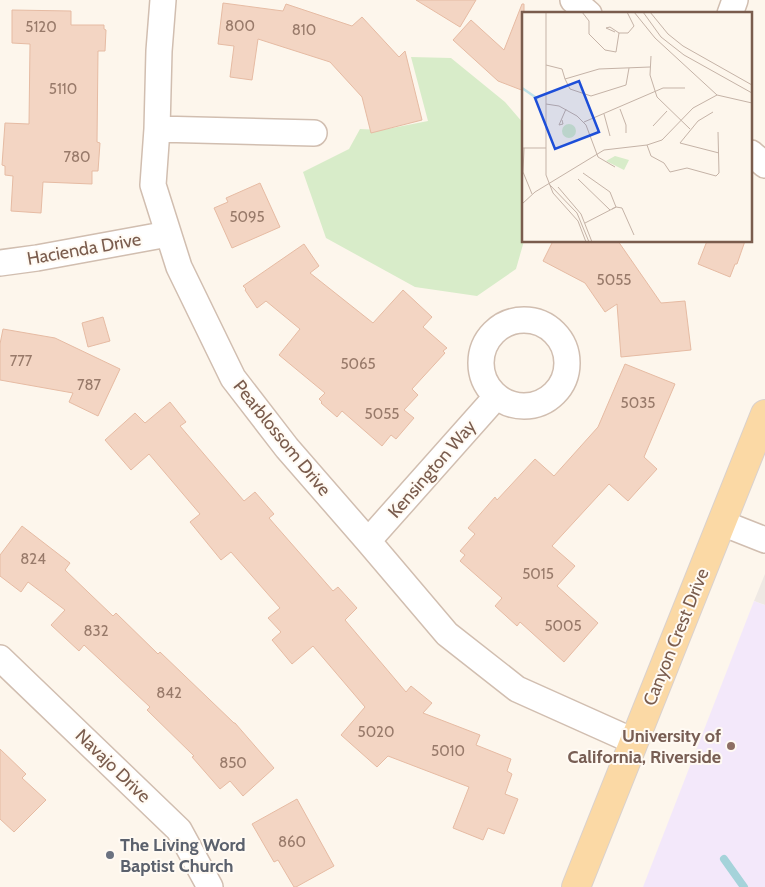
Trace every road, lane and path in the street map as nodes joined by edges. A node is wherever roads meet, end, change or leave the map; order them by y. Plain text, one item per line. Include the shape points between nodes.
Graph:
1 (163, 0) edge
2 (573, 0) edge
3 (735, 0) edge
4 (587, 12) edge
5 (731, 12) edge
6 (157, 129) junction
7 (314, 133) dead end
8 (752, 154) edge
9 (765, 165) edge
10 (168, 234) junction
11 (0, 263) edge
12 (496, 397) dead end
13 (765, 414) edge
14 (722, 524) junction
15 (765, 540) edge
16 (368, 541) junction
17 (0, 658) edge
18 (633, 741) junction
19 (210, 887) edge
20 (576, 887) edge

1 - 6 street, Pearblossom Drive
2 - 4 street
3 - 5 street
6 - 7 street
6 - 10 street, Pearblossom Drive via 153,185
8 - 9 street
10 - 11 street, Hacienda Drive
10 - 16 street, Pearblossom Drive via 179,267 233,378 287,448
12 - 16 street, Kensington Way
13 - 14 main road, Canyon Crest Drive
14 - 15 street
14 - 18 main road, Canyon Crest Drive
16 - 18 street, Pearblossom Drive via 447,634 516,689
17 - 19 street, Navajo Drive via 179,830
18 - 20 main road, Canyon Crest Drive

